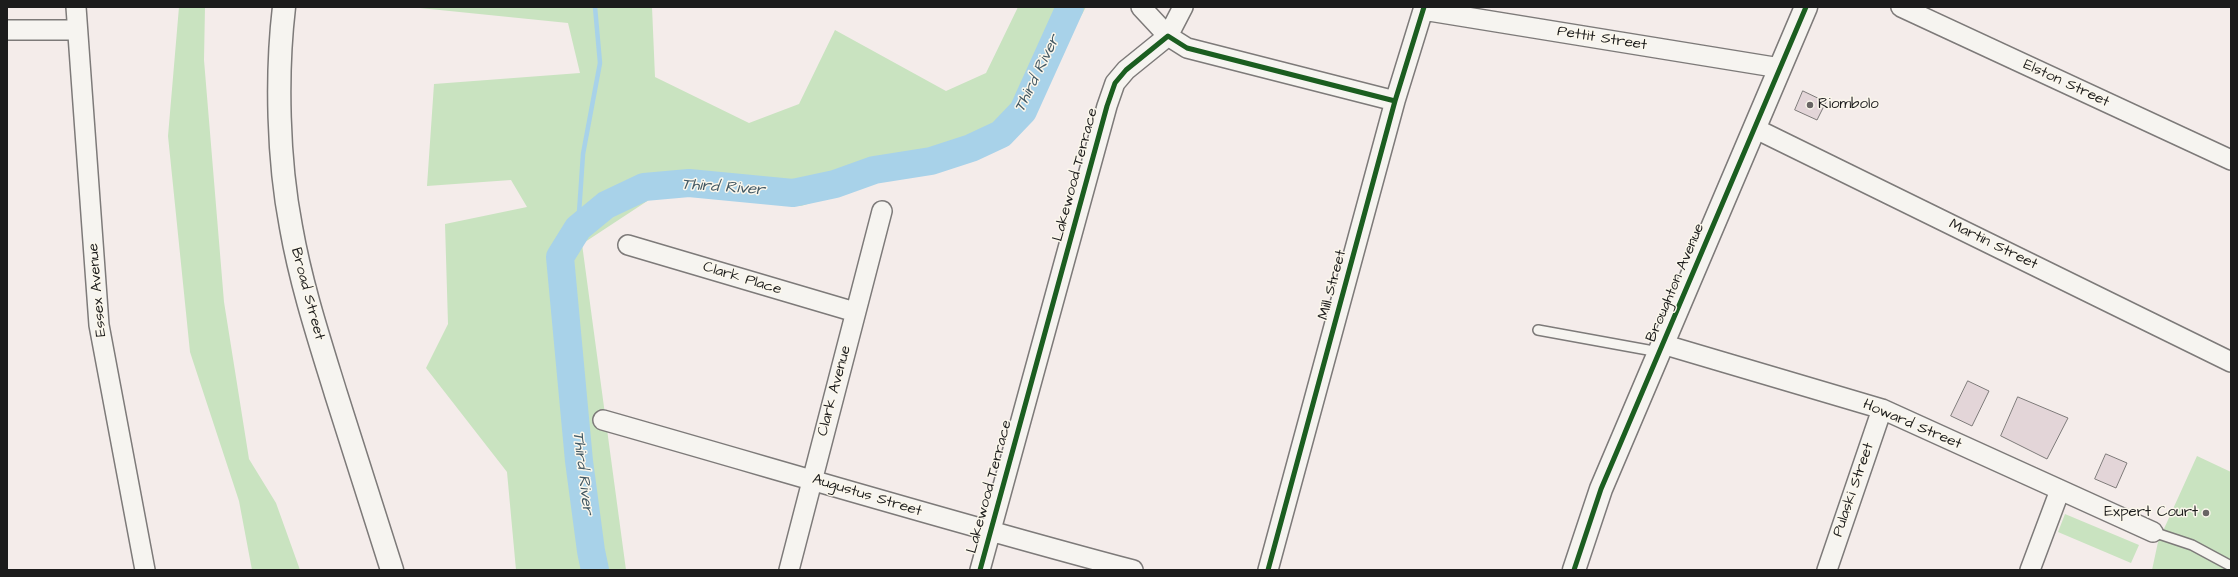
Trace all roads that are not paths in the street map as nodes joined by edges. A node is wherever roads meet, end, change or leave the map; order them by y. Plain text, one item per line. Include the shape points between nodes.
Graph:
1 (76, 7) edge
2 (284, 7) edge
3 (1141, 7) edge
4 (1183, 7) edge
5 (1806, 7) edge
6 (1901, 7) edge
7 (1424, 9) edge
8 (7, 30) edge
9 (77, 30) junction
10 (1168, 36) junction
11 (1780, 68) junction
12 (1395, 101) junction
13 (1754, 128) junction
14 (2231, 160) edge
15 (882, 211) dead end
16 (628, 245) dead end
17 (855, 312) junction
18 (1538, 330) dead end
19 (1661, 348) junction
20 (2231, 362) edge
21 (1882, 409) junction
22 (603, 420) dead end
23 (812, 479) junction
24 (2060, 490) junction
25 (990, 532) junction
26 (2153, 532) joint
27 (2231, 566) edge
28 (145, 570) edge
29 (392, 570) edge
30 (789, 570) edge
31 (980, 570) edge
32 (1133, 570) edge
33 (1268, 570) edge
34 (1574, 570) edge
35 (1827, 570) edge
36 (2030, 570) edge

1 - 9 street, Essex Avenue
2 - 29 street, Broad Street via 280,64 281,116 290,226 312,317
3 - 10 street
4 - 10 street
5 - 11 street, Broughton Avenue
6 - 14 street, Elston Street
7 - 11 street, Pettit Street
7 - 12 street, Mill Street
8 - 9 street
9 - 28 street, Essex Avenue via 99,325
10 - 12 street via 1187,48
10 - 25 street, Lakewood Terrace via 1139,58 1115,83
11 - 13 street, Broughton Avenue
12 - 33 street, Mill Street
13 - 19 street, Broughton Avenue
13 - 20 street, Martin Street
15 - 17 street, Clark Avenue
16 - 17 street, Clark Place
17 - 23 street, Clark Avenue
18 - 19 lane
19 - 21 street, Howard Street
19 - 34 street, Broughton Avenue via 1600,489
21 - 24 street, Howard Street
21 - 35 street, Pulaski Street
22 - 23 street, Augustus Street
23 - 25 street, Augustus Street
23 - 30 street, Clark Avenue
24 - 26 street, Howard Street
24 - 36 street
25 - 31 street, Lakewood Terrace
25 - 32 street, Augustus Street
26 - 27 lane via 2192,545

